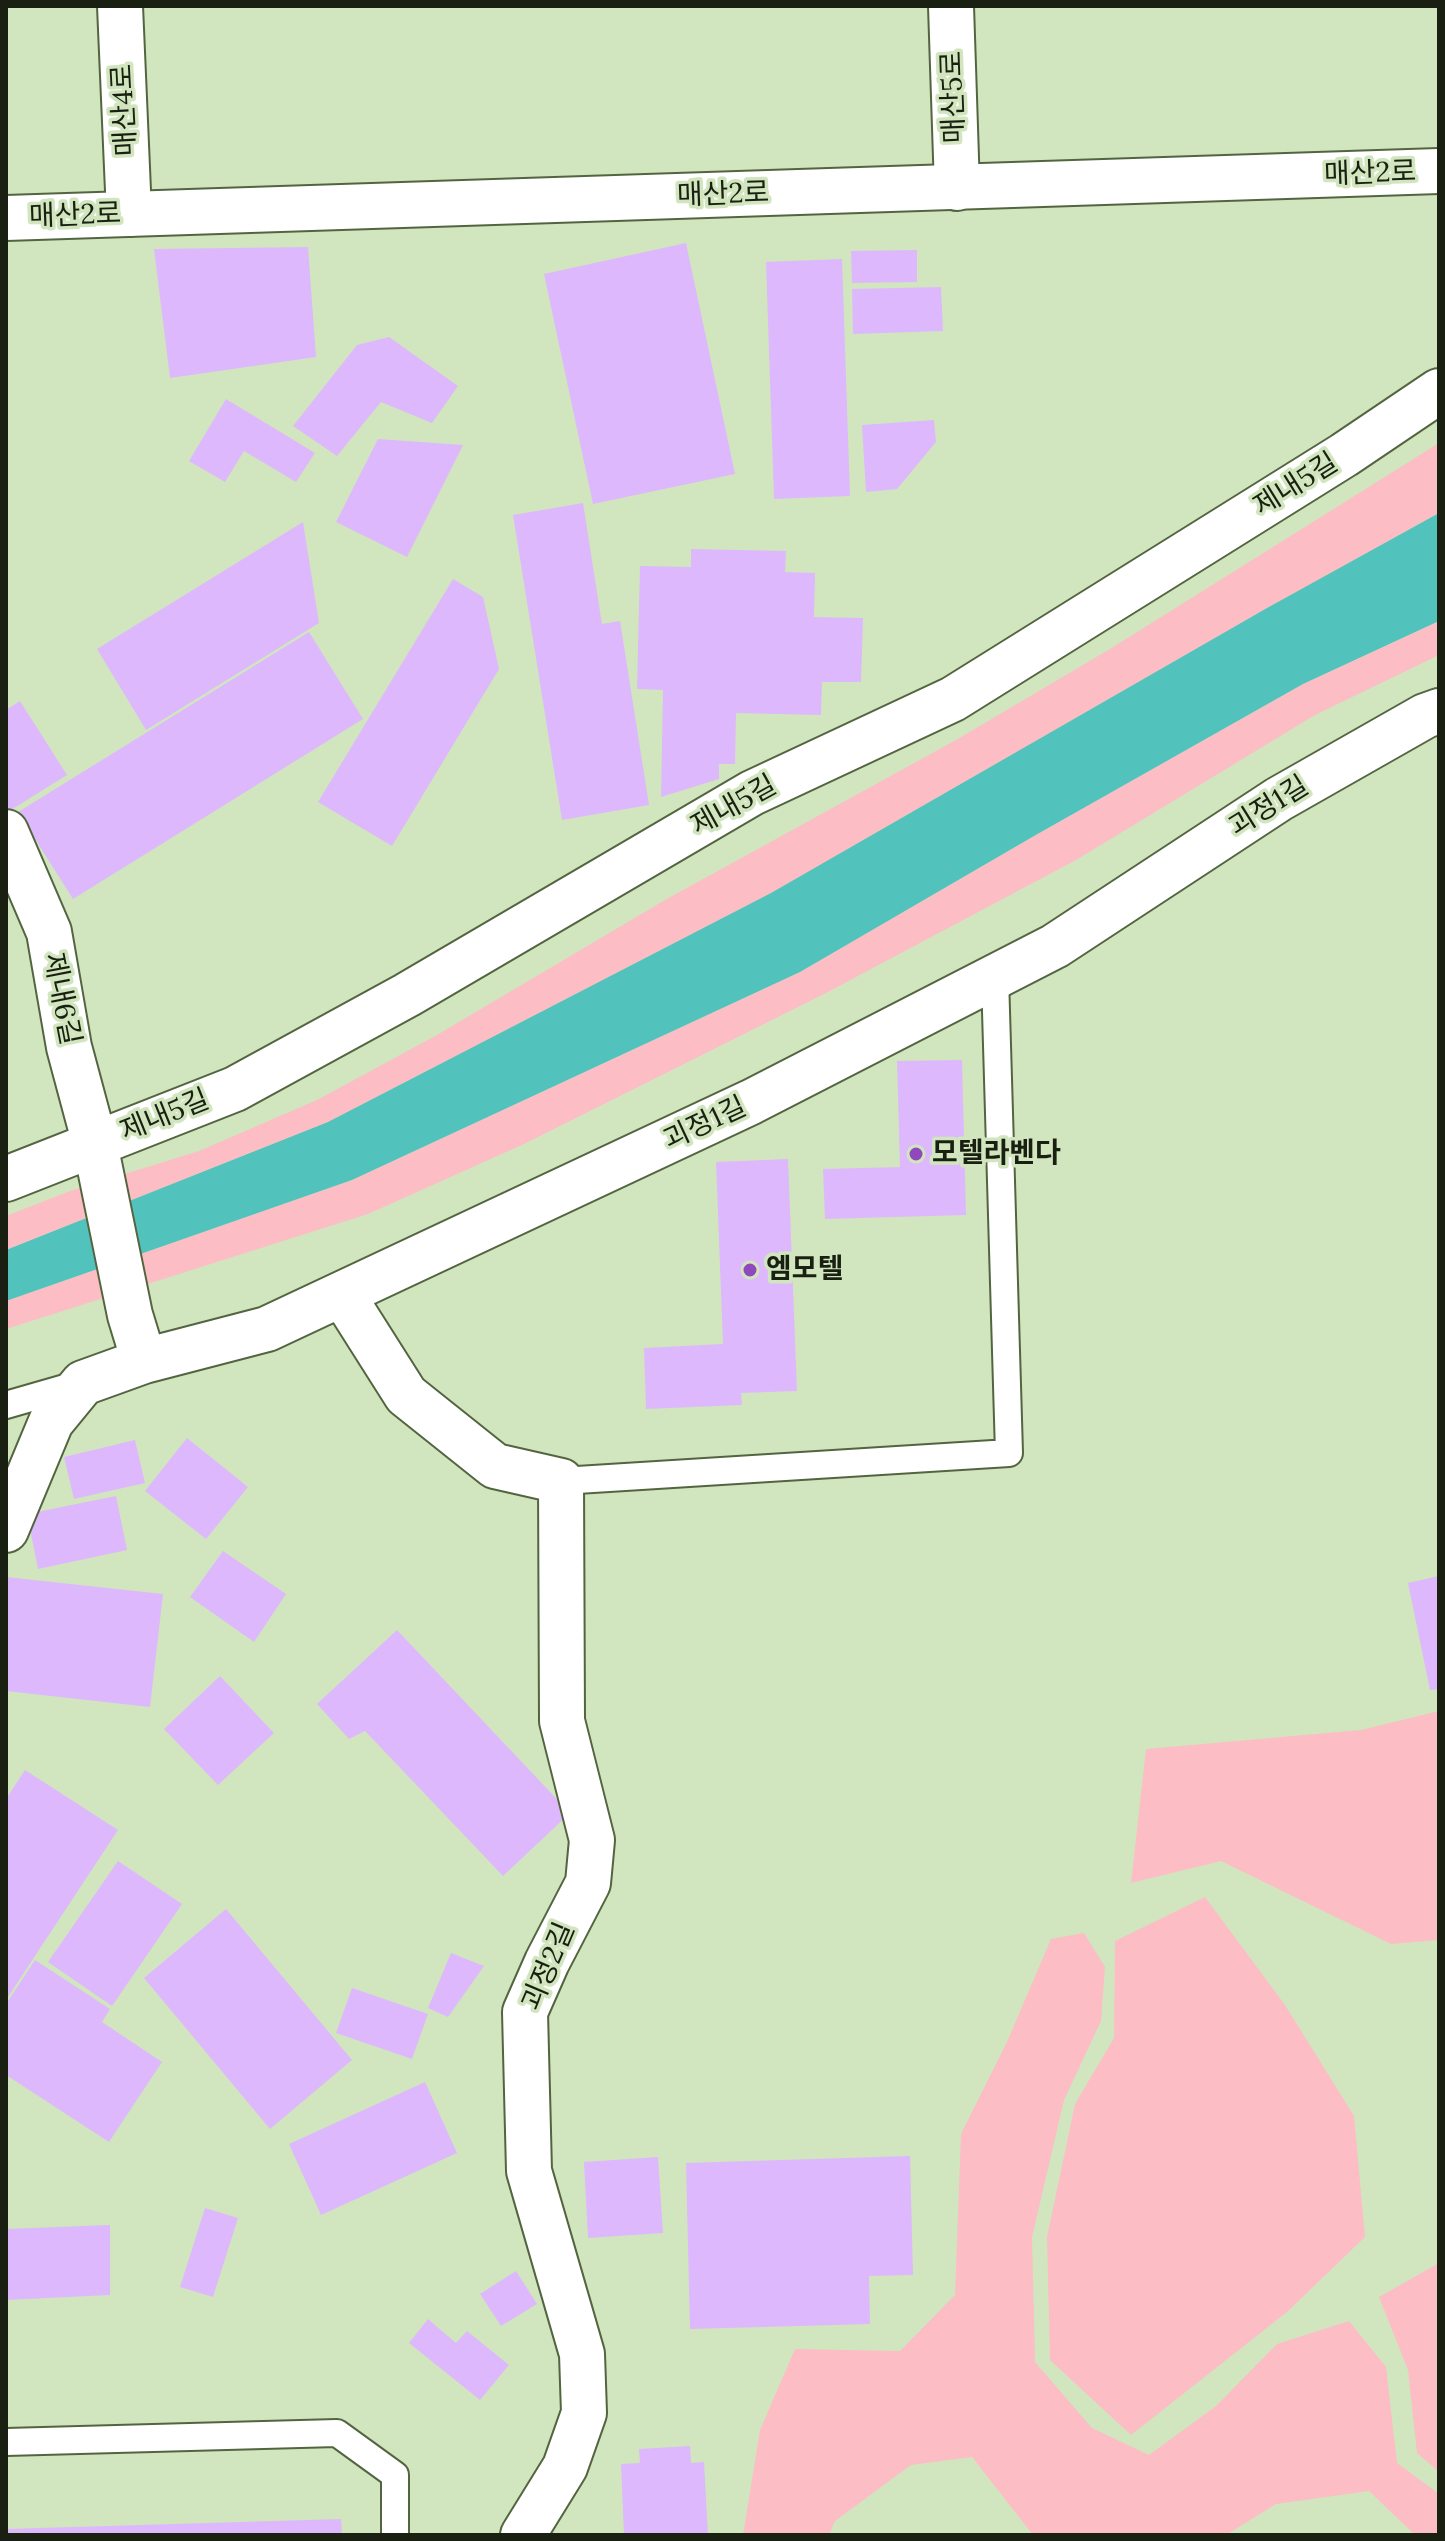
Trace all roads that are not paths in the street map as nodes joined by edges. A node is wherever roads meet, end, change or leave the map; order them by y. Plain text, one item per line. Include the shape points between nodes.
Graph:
1 (120, 6) edge
2 (951, 6) edge
3 (1439, 171) edge
4 (957, 188) junction
5 (129, 214) junction
6 (6, 218) edge
7 (1439, 391) edge
8 (1439, 711) edge
9 (6, 832) edge
10 (995, 977) junction
11 (97, 1158) junction
12 (6, 1179) edge
13 (342, 1294) junction
14 (144, 1361) junction
15 (83, 1383) junction
16 (6, 1405) edge
17 (561, 1481) junction
18 (6, 1530) edge
19 (6, 2442) edge
20 (395, 2535) edge
21 (523, 2535) edge

1 - 5 street, 매산4로
2 - 4 street, 매산5로
3 - 4 street, 매산2로
4 - 5 street, 매산2로
5 - 6 street, 매산2로
7 - 11 street, 제내5길 via 953,699 752,793 407,995
8 - 10 street, 괴정1길 via 1279,799 1055,946
9 - 11 street, 제내6길 via 49,932 69,1047
10 - 13 street, 괴정1길 via 751,1102
10 - 17 lane via 1009,1453
11 - 12 street, 제내5길
11 - 14 street, 제내6길
13 - 14 street, 괴정1길 via 267,1329
13 - 17 street via 406,1395 495,1466
14 - 15 street, 괴정1길
15 - 16 lane
15 - 18 street via 51,1422
17 - 21 street, 괴정2길 via 562,1721 592,1840 588,1883 525,2012 525,2028 529,2171 582,2354 584,2413 565,2467
19 - 20 lane via 337,2433 395,2475

